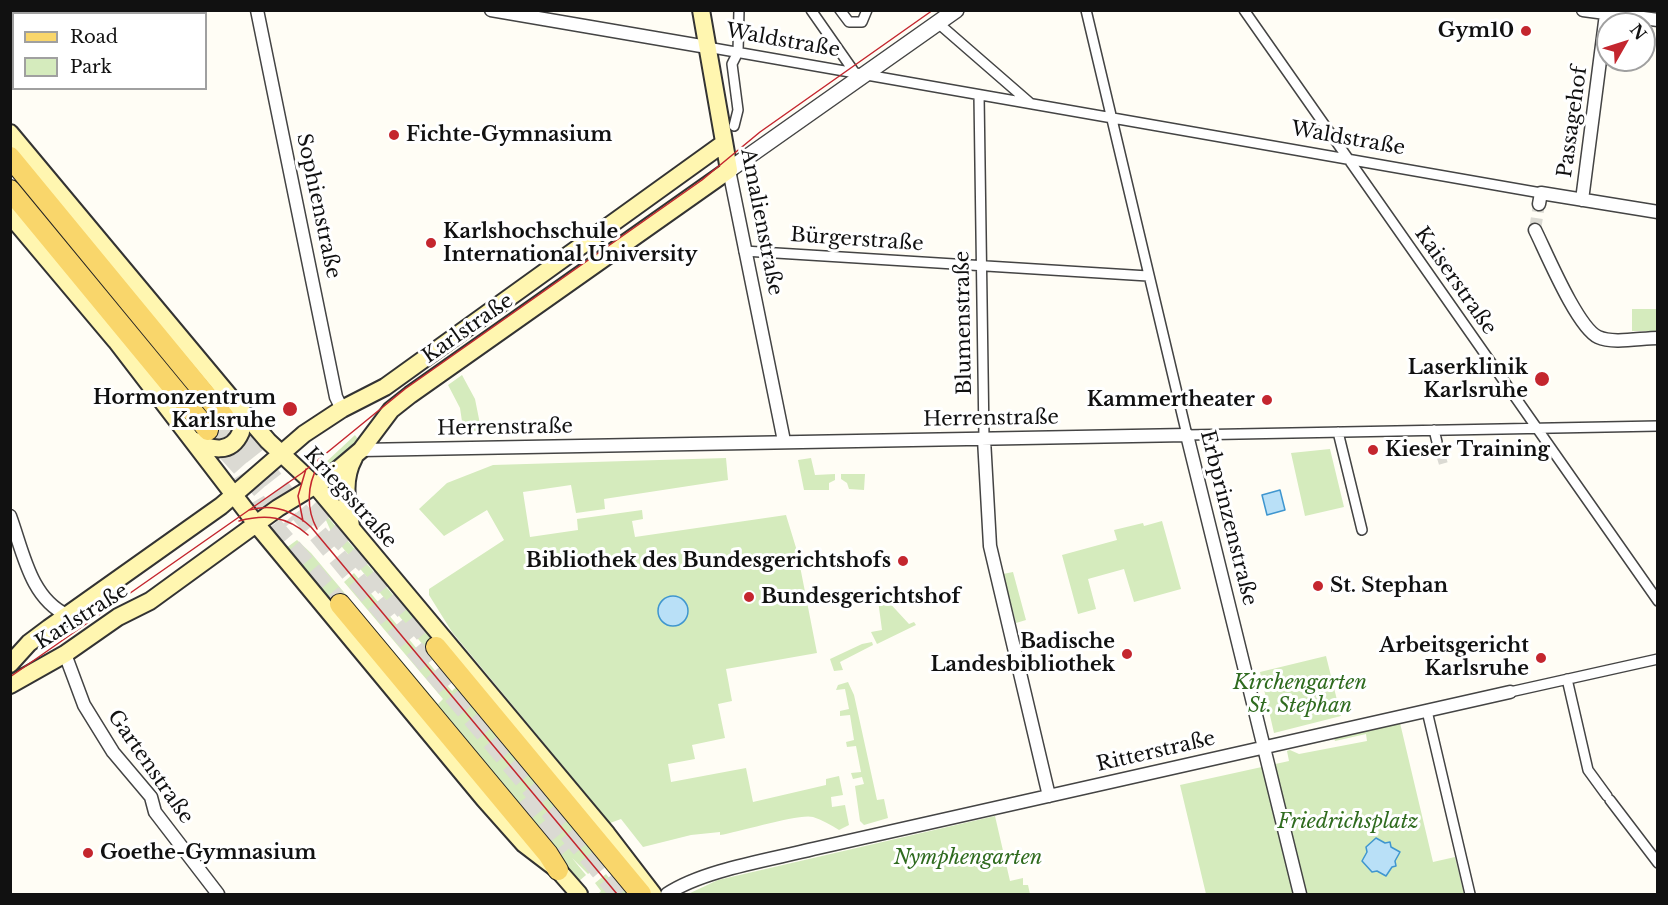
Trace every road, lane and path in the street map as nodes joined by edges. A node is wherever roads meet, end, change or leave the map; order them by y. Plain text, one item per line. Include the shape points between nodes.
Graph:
1 (257, 10) edge
2 (491, 10) edge
3 (701, 10) edge
4 (739, 10) edge
5 (810, 10) edge
6 (840, 10) edge
7 (867, 10) edge
8 (956, 10) edge
9 (1086, 10) edge
10 (1244, 10) edge
11 (938, 23) junction
12 (707, 47) junction
13 (738, 52) junction
14 (1599, 72) edge
15 (859, 74) junction
16 (979, 95) junction
17 (1032, 104) junction
18 (1112, 118) junction
19 (734, 126) dead end
20 (10, 133) edge
21 (724, 143) junction
22 (10, 157) edge
23 (1347, 158) junction
24 (729, 170) junction
25 (10, 190) edge
26 (1540, 199) joint
27 (1582, 200) junction
28 (1658, 212) edge
29 (10, 214) edge
30 (1535, 230) tunnel mouth
31 (744, 251) junction
32 (983, 266) junction
33 (1148, 276) junction
34 (1658, 338) edge
35 (342, 409) junction
36 (230, 410) junction
37 (1658, 426) edge
38 (1536, 428) junction
39 (208, 430) tunnel mouth
40 (1434, 430) junction
41 (1338, 432) junction
42 (1187, 435) junction
43 (190, 438) junction
44 (984, 438) junction
45 (784, 441) junction
46 (1437, 442) tunnel mouth
47 (358, 453) junction
48 (282, 454) junction
49 (316, 486) junction
50 (233, 496) junction
51 (10, 516) edge
52 (257, 525) junction
53 (351, 527) junction
54 (1362, 530) dead end
55 (1658, 601) edge
56 (340, 604) tunnel mouth
57 (67, 615) junction
58 (436, 647) tunnel mouth
59 (65, 654) junction
60 (1658, 659) edge
61 (10, 664) edge
62 (1567, 679) junction
63 (10, 685) edge
64 (1510, 692) joint
65 (1427, 711) junction
66 (1265, 747) junction
67 (1049, 796) junction
68 (1658, 863) edge
69 (558, 870) junction
70 (218, 894) edge
71 (579, 894) edge
72 (641, 894) edge
73 (653, 894) edge
74 (667, 894) edge
75 (1300, 894) edge
76 (1470, 894) edge

1 - 35 street, Sophienstraße via 336,397
2 - 12 street, Waldstraße
3 - 12 main road, Amalienstraße
4 - 13 street
5 - 15 street
6 - 7 street via 849,22 862,22
8 - 11 street, Karlstraße
9 - 18 street, Erbprinzenstraße
10 - 23 street, Kaiserstraße
11 - 15 street, Karlstraße
11 - 17 street
12 - 13 street, Waldstraße
12 - 21 main road, Amalienstraße
13 - 15 street, Waldstraße
13 - 19 street via 732,64 738,110
14 - 27 street, Passagehof
15 - 16 street, Waldstraße
15 - 24 street, Karlstraße
16 - 17 street, Waldstraße
16 - 32 street, Blumenstraße
17 - 18 street, Waldstraße
18 - 23 street, Waldstraße
18 - 33 street, Erbprinzenstraße
20 - 36 main road, Kriegsstraße
21 - 24 main road, Amalienstraße
21 - 35 main road, Karlstraße via 386,387
22 - 36 main road
23 - 26 street, Waldstraße
23 - 38 street, Kaiserstraße
24 - 31 street, Amalienstraße
24 - 47 main road, Karlstraße via 410,395 391,410
25 - 39 main road
26 - 27 street, Waldstraße
27 - 28 street, Waldstraße
29 - 43 main road via 116,341
30 - 34 street via 1577,312 1592,332 1604,339
31 - 32 street, Bürgerstraße
31 - 45 street, Amalienstraße
32 - 33 street, Bürgerstraße
32 - 44 street, Blumenstraße
33 - 42 street, Erbprinzenstraße
35 - 48 main road, Karlstraße
36 - 43 main road via 241,432 232,444 209,448
36 - 48 main road, Kriegsstraße
37 - 38 street, Herrenstraße
38 - 40 street, Herrenstraße
38 - 55 street, Kaiserstraße
40 - 41 street, Herrenstraße
40 - 46 street
41 - 42 street, Herrenstraße
41 - 54 street
42 - 44 street, Herrenstraße
42 - 66 street, Erbprinzenstraße
43 - 50 main road
44 - 45 street, Herrenstraße
44 - 67 street, Blumenstraße via 990,546
45 - 47 street, Herrenstraße
47 - 49 main road, Karlstraße
47 - 53 main road via 347,475
48 - 49 main road, Kriegsstraße
48 - 50 main road, Karlstraße
49 - 52 main road, Karlstraße
49 - 53 main road, Kriegsstraße
50 - 52 main road
50 - 57 main road, Karlstraße
51 - 57 street via 37,591
52 - 59 main road, Karlstraße
52 - 69 main road via 508,826
53 - 73 main road, Kriegsstraße
56 - 69 main road
57 - 61 main road, Karlstraße via 29,643
58 - 72 main road
59 - 63 main road, Karlstraße
59 - 70 street, Gartenstraße via 84,705 113,752 151,797 155,812
60 - 62 street, Ritterstraße
62 - 64 street, Ritterstraße
62 - 68 street via 1587,771
64 - 65 street, Ritterstraße
65 - 66 street, Ritterstraße
65 - 76 street
66 - 67 street, Ritterstraße
66 - 75 street, Erbprinzenstraße
67 - 74 street, Ritterstraße via 710,875
69 - 71 main road

